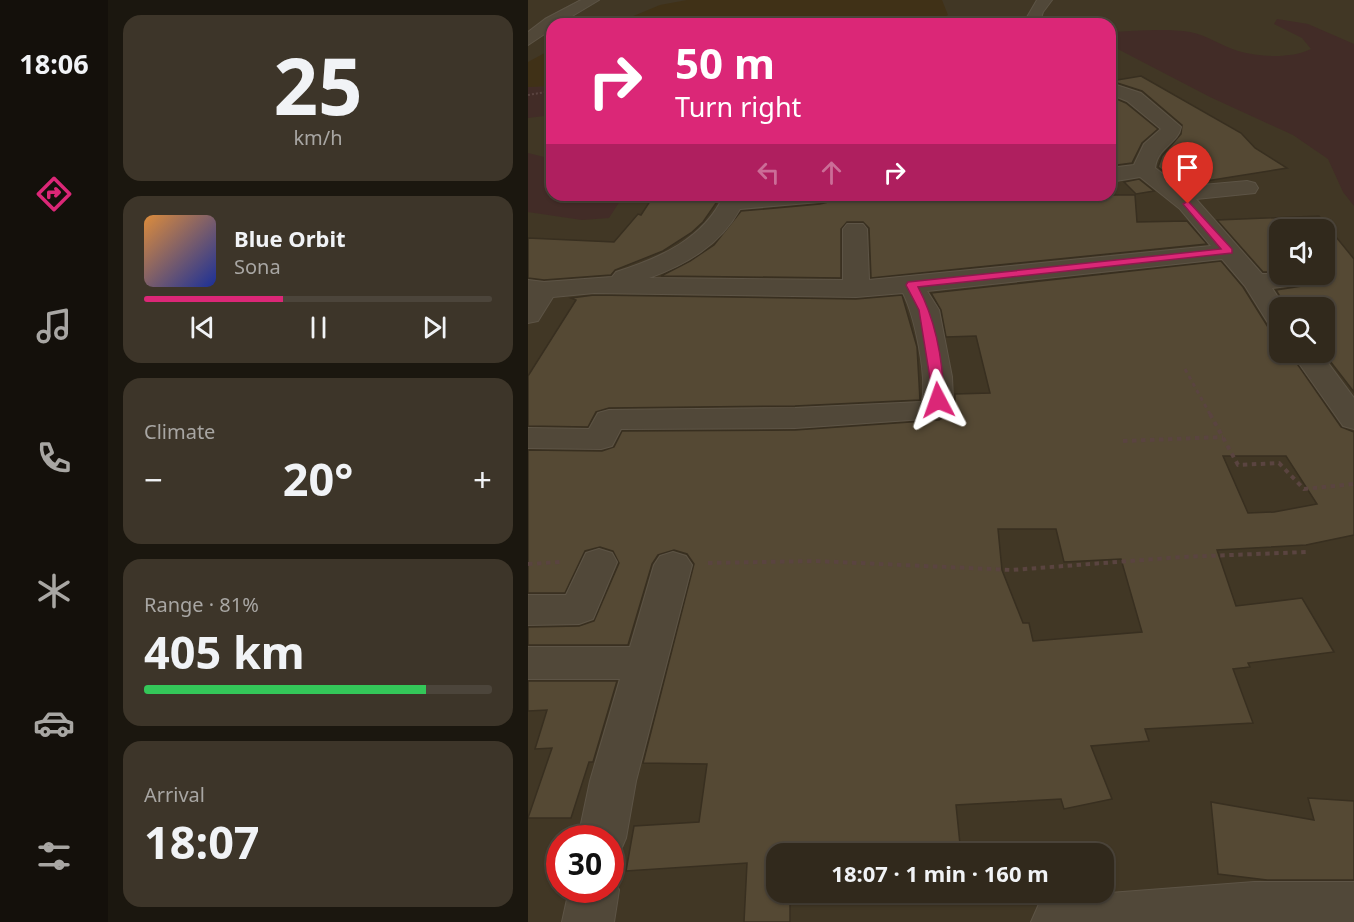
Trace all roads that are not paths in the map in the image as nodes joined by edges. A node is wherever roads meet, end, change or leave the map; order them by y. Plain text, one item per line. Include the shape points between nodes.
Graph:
1 (592, 0) edge
2 (1045, 0) edge
3 (558, 18) edge
4 (1033, 18) edge
5 (546, 26) edge
6 (528, 40) edge
7 (1116, 90) edge
8 (1144, 170) junction
9 (1116, 174) edge
10 (1247, 188) dead end
11 (1179, 195) junction
12 (732, 201) edge
13 (855, 229) dead end
14 (1229, 251) junction
15 (1269, 281) edge
16 (1255, 282) junction
17 (594, 285) junction
18 (911, 285) junction
19 (536, 289) edge
20 (856, 289) junction
21 (1269, 303) edge
22 (528, 315) edge
23 (1313, 363) edge
24 (1354, 419) edge
25 (528, 438) edge
26 (599, 562) road end
27 (673, 565) road end
28 (528, 610) edge
29 (528, 663) edge
30 (646, 663) junction
31 (605, 825) edge
32 (592, 903) edge
33 (1354, 907) edge
34 (588, 922) edge
35 (1057, 922) edge

1 - 3 street
2 - 4 street
5 - 6 street
7 - 8 street via 1134,97 1171,127 1156,141 1145,159
8 - 9 street
8 - 11 street
10 - 11 street
11 - 14 street
12 - 17 street via 722,220 698,243 666,263
13 - 20 street
14 - 16 street
14 - 18 street
15 - 16 street
16 - 21 street
17 - 19 street
17 - 20 street
18 - 20 street
18 - 25 street via 924,310 937,377 938,400 927,411 795,418 609,420 602,439
19 - 22 street
23 - 24 street
26 - 28 street via 579,609
27 - 30 street
29 - 30 street
30 - 31 street
32 - 34 street
33 - 35 street via 1254,907

